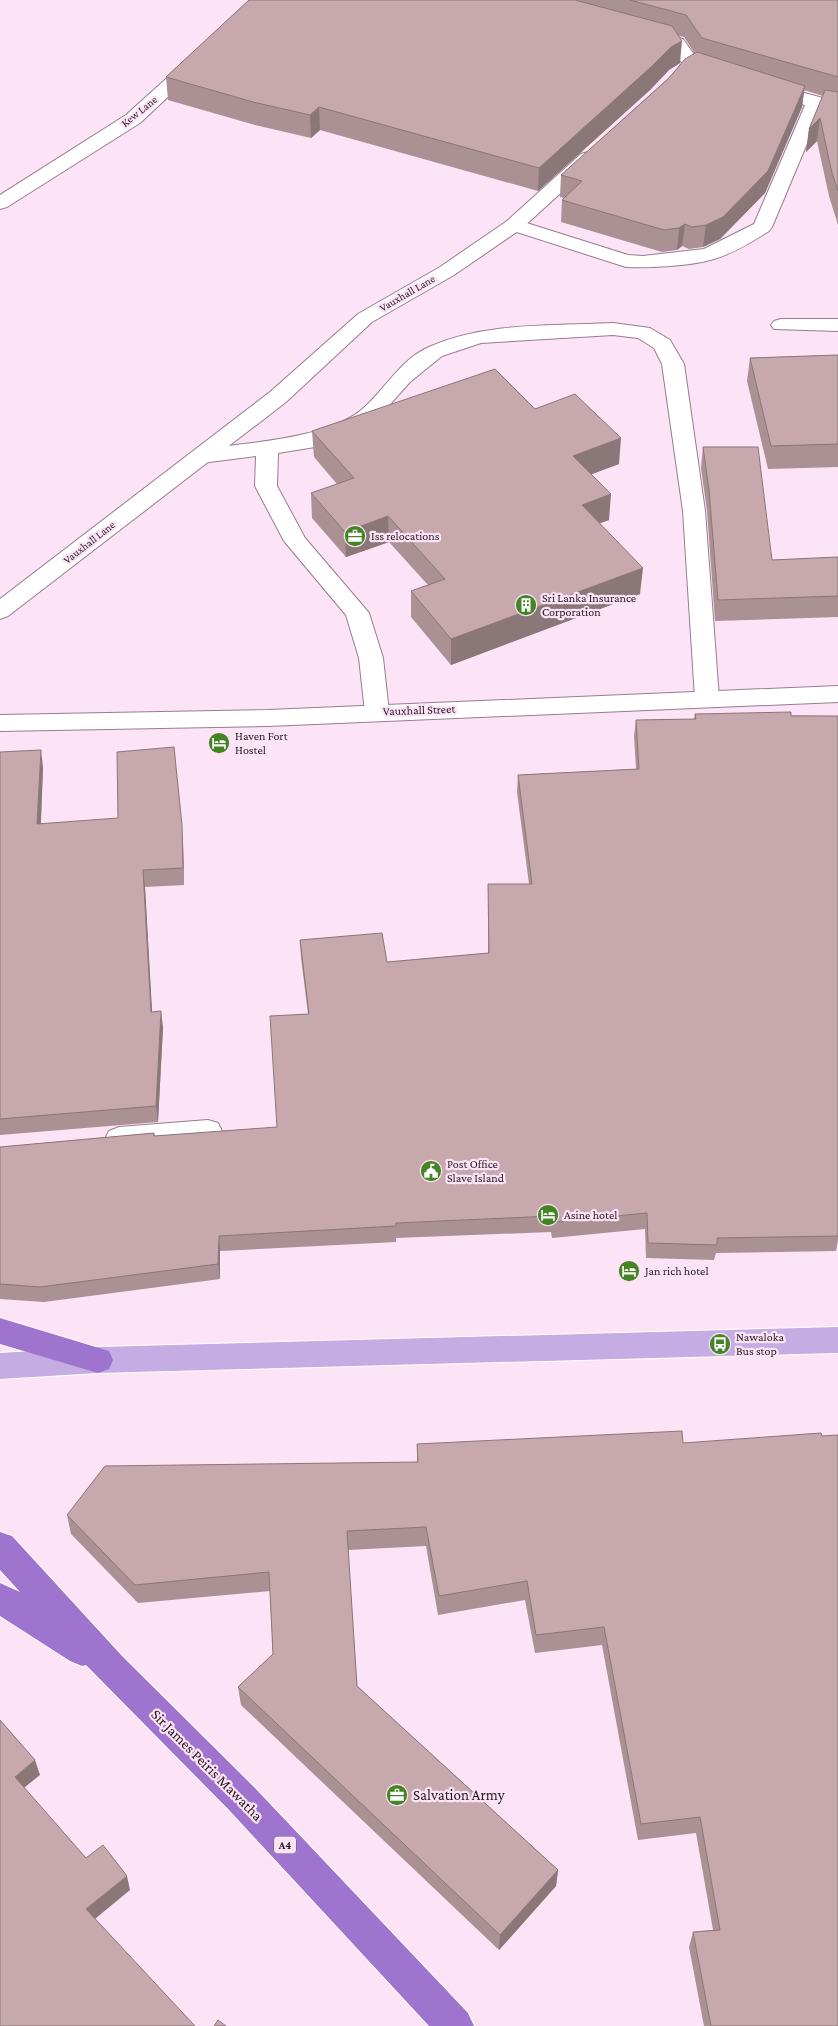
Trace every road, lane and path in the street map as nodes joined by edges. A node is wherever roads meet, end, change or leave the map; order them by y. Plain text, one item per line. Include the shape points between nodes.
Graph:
1 (631, 31) edge
2 (207, 51) edge
3 (694, 71) edge
4 (750, 83) edge
5 (815, 104) junction
6 (838, 108) edge
7 (600, 147) edge
8 (0, 203) edge
9 (514, 225) junction
10 (781, 325) dead end
11 (838, 325) edge
12 (266, 447) junction
13 (202, 456) junction
14 (0, 611) edge
15 (838, 694) edge
16 (707, 698) junction
17 (376, 712) junction
18 (0, 723) edge
19 (208, 1132) edge
20 (89, 1141) edge
21 (0, 1331) edge
22 (838, 1340) edge
23 (98, 1360) junction
24 (0, 1366) edge
25 (0, 1546) edge
26 (0, 1598) edge
27 (111, 1668) junction
28 (455, 2026) edge

1 - 3 street via 677,44
2 - 8 street, Kew Lane via 133,119
4 - 5 street
5 - 6 street
5 - 9 street via 762,227 708,255 626,261
7 - 9 street, Vauxhall Lane
9 - 13 street, Vauxhall Lane via 447,271 365,318 278,397
10 - 11 street
12 - 13 street
12 - 16 street via 307,442 367,416 402,377 436,352 454,344 478,337 613,329 643,332 663,344 673,364 694,511
12 - 17 street via 266,486 294,540 357,613 370,658
13 - 14 street, Vauxhall Lane
15 - 16 street, Vauxhall Street
16 - 17 street, Vauxhall Street
17 - 18 street, Vauxhall Street via 268,718
19 - 20 street
21 - 23 highway
22 - 23 main road
23 - 24 main road
25 - 27 highway, Sir James Peiris Mawatha / A4
26 - 27 highway
27 - 28 highway, Sir James Peiris Mawatha / A4 via 241,1798

